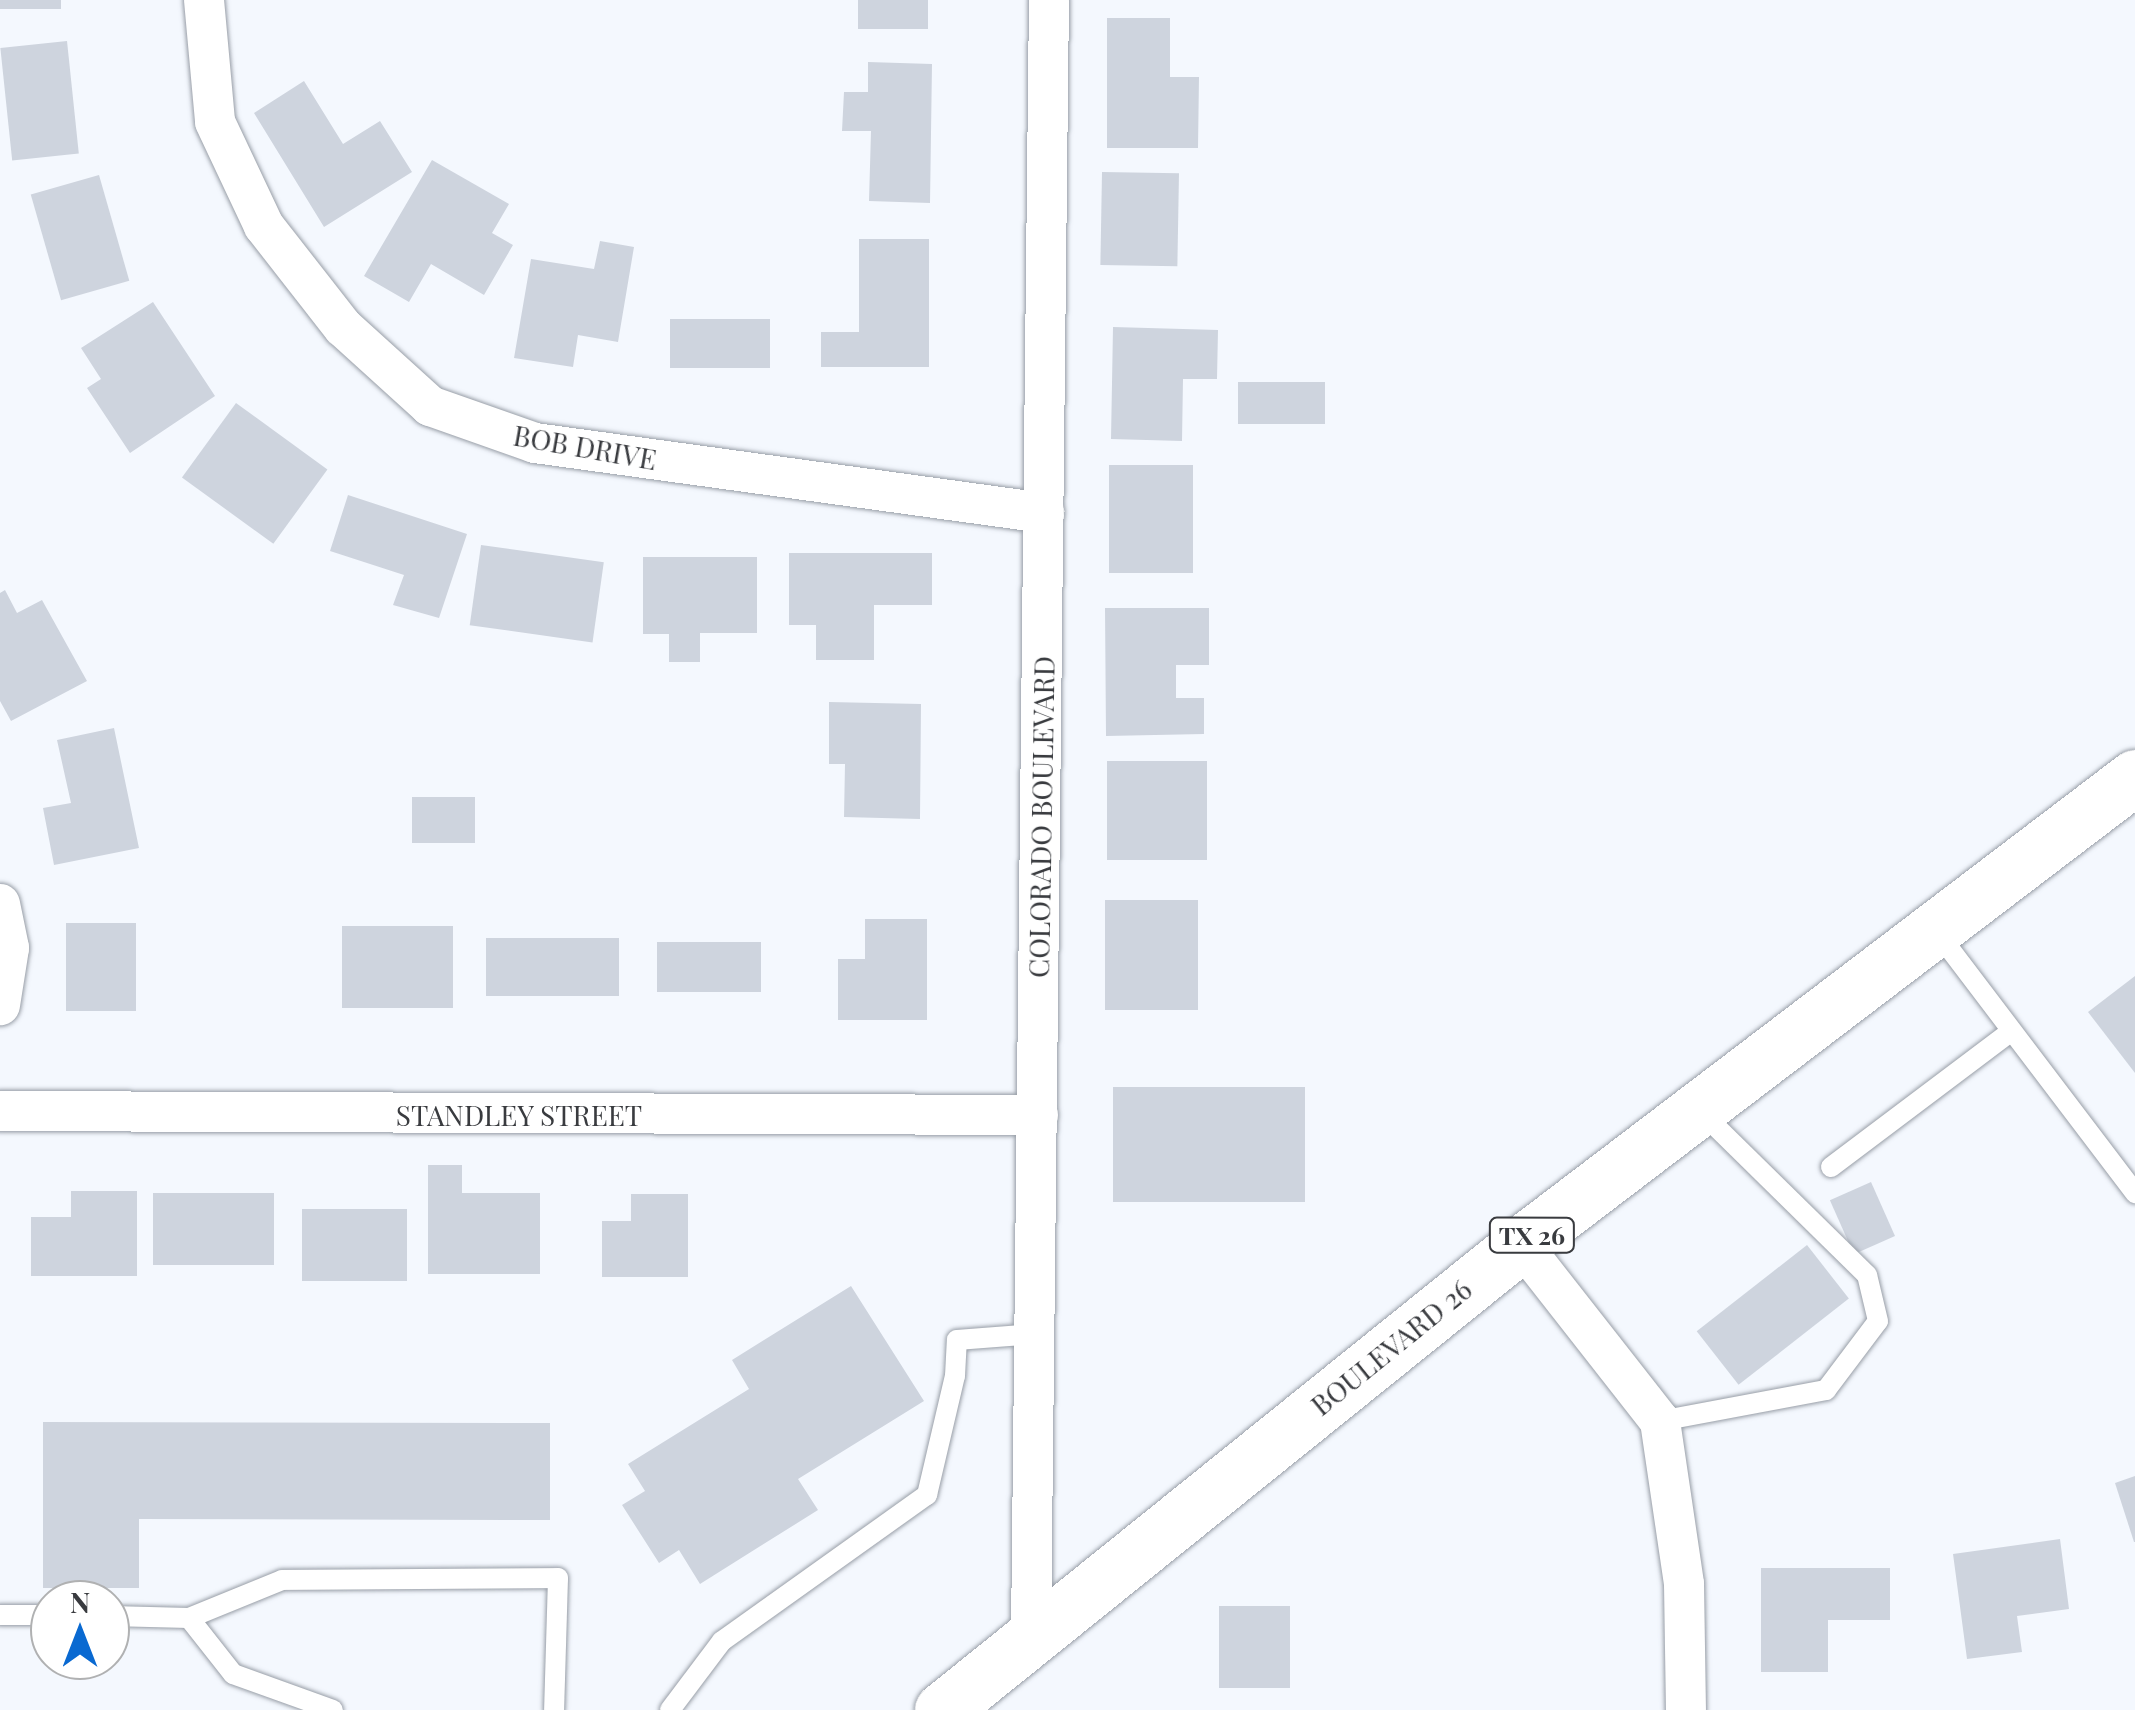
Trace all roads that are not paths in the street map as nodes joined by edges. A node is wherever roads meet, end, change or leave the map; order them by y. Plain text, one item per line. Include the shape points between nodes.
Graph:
1 (204, 0) edge
2 (1049, 0) edge
3 (1044, 513) junction
4 (2135, 777) edge
5 (0, 904) edge
6 (1936, 930) junction
7 (0, 1005) edge
8 (2010, 1032) junction
9 (1698, 1109) junction
10 (0, 1111) edge
11 (1038, 1114) junction
12 (1831, 1168) dead end
13 (2135, 1193) edge
14 (1521, 1244) junction
15 (1035, 1334) junction
16 (1660, 1421) junction
17 (0, 1615) edge
18 (30, 1616) edge
19 (130, 1617) edge
20 (189, 1618) junction
21 (1031, 1634) junction
22 (333, 1710) edge
23 (554, 1710) edge
24 (670, 1710) edge
25 (942, 1710) edge
26 (1686, 1710) edge

1 - 3 street, BOB DRIVE via 215,122 264,226 343,327 430,406 535,443
2 - 3 street, COLORADO BOULEVARD
3 - 11 street, COLORADO BOULEVARD
4 - 6 main road, BOULEVARD 26 / TX 26
5 - 7 street via 10,948
6 - 8 lane
6 - 9 main road, BOULEVARD 26 / TX 26
8 - 12 lane
8 - 13 lane
9 - 14 main road, BOULEVARD 26 / TX 26
9 - 16 lane via 1866,1275 1878,1321 1826,1390
10 - 11 street, STANDLEY STREET
11 - 15 street, COLORADO BOULEVARD
14 - 16 street
14 - 21 main road, BOULEVARD 26 / TX 26
15 - 21 street, COLORADO BOULEVARD
15 - 24 lane via 957,1340 927,1496 722,1641
16 - 26 street via 1684,1584
17 - 18 lane
19 - 20 lane
20 - 22 lane via 233,1674
20 - 23 lane via 282,1580 558,1578
21 - 25 main road, BOULEVARD 26 / TX 26

